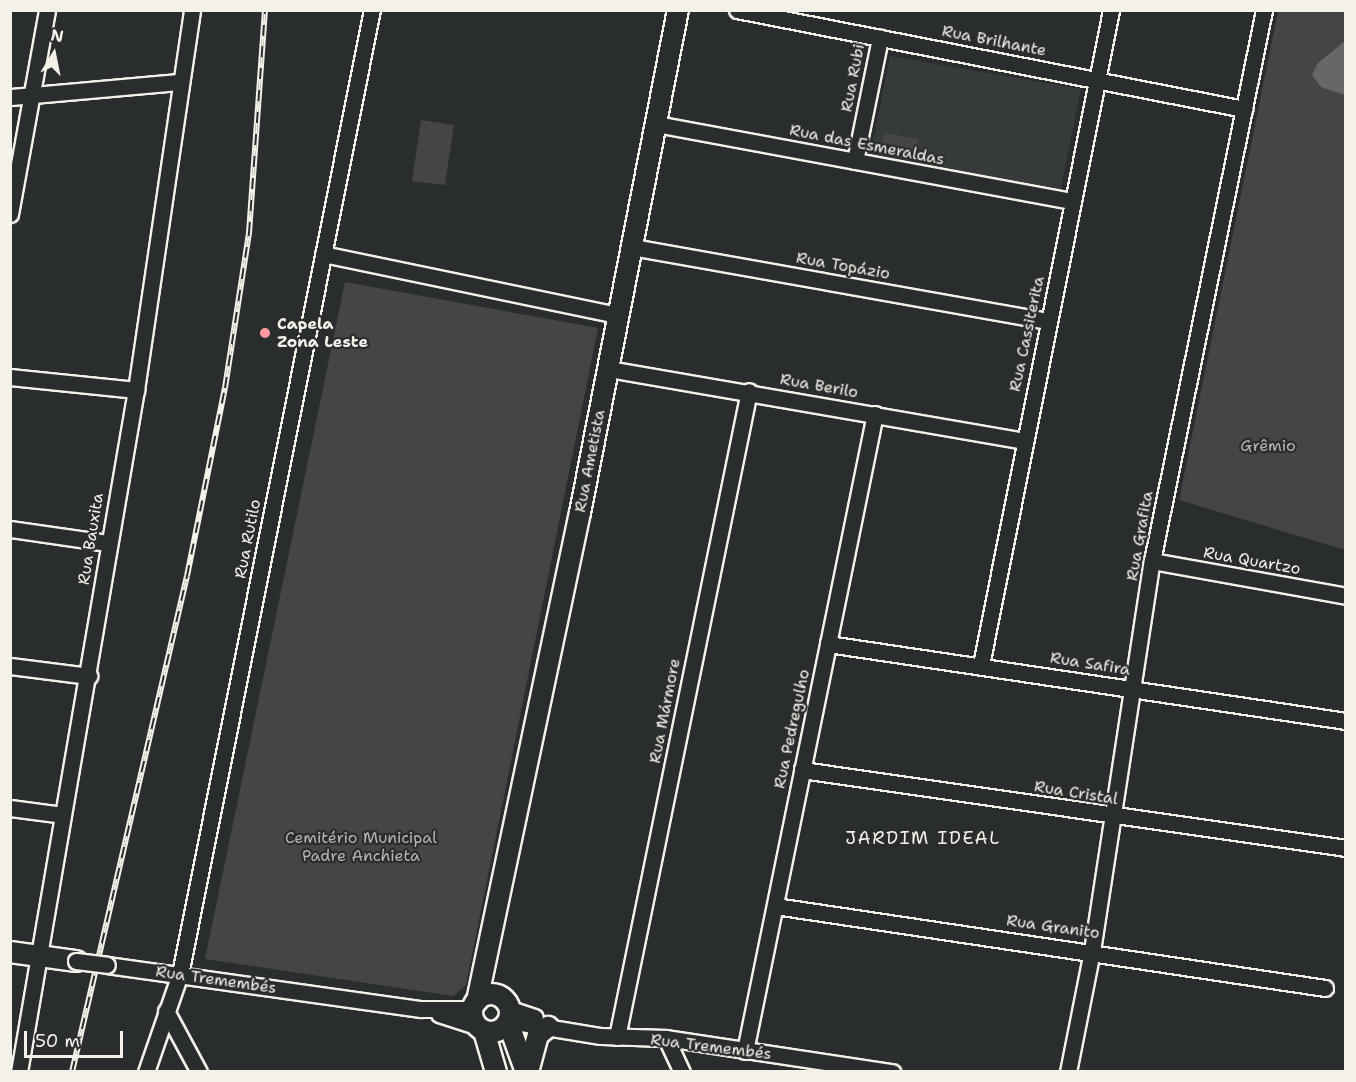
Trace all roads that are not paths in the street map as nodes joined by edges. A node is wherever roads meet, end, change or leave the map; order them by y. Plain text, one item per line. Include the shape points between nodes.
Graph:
1 (47, 10) edge
2 (192, 10) edge
3 (372, 10) edge
4 (678, 10) edge
5 (737, 10) edge
6 (1111, 10) edge
7 (1264, 10) edge
8 (880, 38) junction
9 (1097, 79) junction
10 (179, 82) junction
11 (30, 96) junction
12 (10, 97) edge
13 (1244, 109) junction
14 (656, 124) junction
15 (855, 161) junction
16 (1073, 201) junction
17 (10, 214) edge
18 (632, 247) junction
19 (323, 254) junction
20 (618, 315) junction
21 (1048, 321) junction
22 (608, 369) junction
23 (10, 377) edge
24 (136, 390) junction
25 (749, 392) junction
26 (875, 414) junction
27 (1024, 441) junction
28 (10, 530) edge
29 (107, 543) junction
30 (1152, 561) junction
31 (1346, 596) edge
32 (828, 644) junction
33 (981, 665) junction
34 (10, 666) edge
35 (89, 676) junction
36 (1134, 689) junction
37 (1346, 722) edge
38 (802, 770) junction
39 (10, 808) edge
40 (63, 815) junction
41 (1111, 817) junction
42 (1346, 848) edge
43 (775, 906) junction
44 (494, 909) junction
45 (10, 951) edge
46 (1092, 951) junction
47 (42, 956) junction
48 (76, 961) joint
49 (180, 974) junction
50 (1325, 988) dead end
51 (496, 995) junction
52 (166, 1011) junction
53 (478, 1017) junction
54 (509, 1017) junction
55 (548, 1027) junction
56 (601, 1036) junction
57 (617, 1037) junction
58 (666, 1038) junction
59 (745, 1051) junction
60 (848, 1068) edge
61 (19, 1071) edge
62 (146, 1071) edge
63 (199, 1071) edge
64 (496, 1071) edge
65 (527, 1071) edge
66 (682, 1071) edge
67 (892, 1071) edge
68 (1068, 1071) edge

1 - 11 street
2 - 10 street, Rua Bauxita
3 - 19 street, Rua Rutilo
4 - 14 street, Rua Ametista
5 - 8 street, Rua Brilhante
6 - 9 street, Rua Cassiterita
7 - 13 street, Rua Grafita
8 - 9 street, Rua Brilhante
8 - 15 street, Rua Rubi
9 - 13 street, Rua Brilhante
9 - 16 street, Rua Cassiterita
10 - 11 street
10 - 24 street, Rua Bauxita
11 - 12 street
11 - 17 street
13 - 30 street, Rua Grafita
14 - 15 street, Rua das Esmeraldas
14 - 18 street, Rua Ametista
15 - 16 street, Rua das Esmeraldas
16 - 21 street, Rua Cassiterita
18 - 20 street, Rua Ametista
18 - 21 street, Rua Topázio
19 - 20 street
19 - 49 street, Rua Rutilo
20 - 22 street, Rua Ametista
21 - 27 street, Rua Cassiterita
22 - 25 street, Rua Berilo
22 - 44 street, Rua Ametista
23 - 24 street
24 - 29 street, Rua Bauxita
25 - 26 street, Rua Berilo
25 - 57 street, Rua Mármore
26 - 27 street, Rua Berilo
26 - 32 street, Rua Pedregulho
27 - 33 street, Rua Cassiterita
28 - 29 street
29 - 35 street, Rua Bauxita
30 - 31 street, Rua Quartzo
30 - 36 street, Rua Grafita
32 - 33 street, Rua Safira
32 - 38 street, Rua Pedregulho
33 - 36 street, Rua Safira
34 - 35 street
35 - 40 street, Rua Bauxita
36 - 37 street, Rua Safira
36 - 41 street, Rua Grafita
38 - 41 street, Rua Cristal
38 - 43 street, Rua Pedregulho
39 - 40 street
40 - 47 street, Rua Bauxita
41 - 42 street, Rua Cristal
41 - 46 street, Rua Grafita
43 - 46 street, Rua Granito
43 - 59 street, Rua Pedregulho
44 - 51 street, Rua Ametista
44 - 53 street, Rua Ametista
45 - 47 street, Rua Tremembés
46 - 50 street, Rua Granito
46 - 68 street, Rua Grafita
47 - 48 street, Rua Tremembés
47 - 61 street, Rua Bauxita
48 - 49 street, Rua Tremembés, bridge
49 - 52 street, Rua Rutilo
49 - 53 street, Rua Tremembés
51 - 53 street
51 - 54 street
52 - 62 street, Rua Rutilo
52 - 63 street
53 - 54 street via 496,1032
53 - 64 street
54 - 55 street, Rua Tremembés
54 - 56 street, Rua Tremembés
54 - 65 street
55 - 56 street, Rua Tremembés
55 - 65 street via 538,1035
56 - 57 street, Rua Tremembés
57 - 58 street, Rua Tremembés
58 - 59 street, Rua Tremembés
58 - 66 street
59 - 60 street, Rua Tremembés
60 - 67 street, Rua Tremembés

